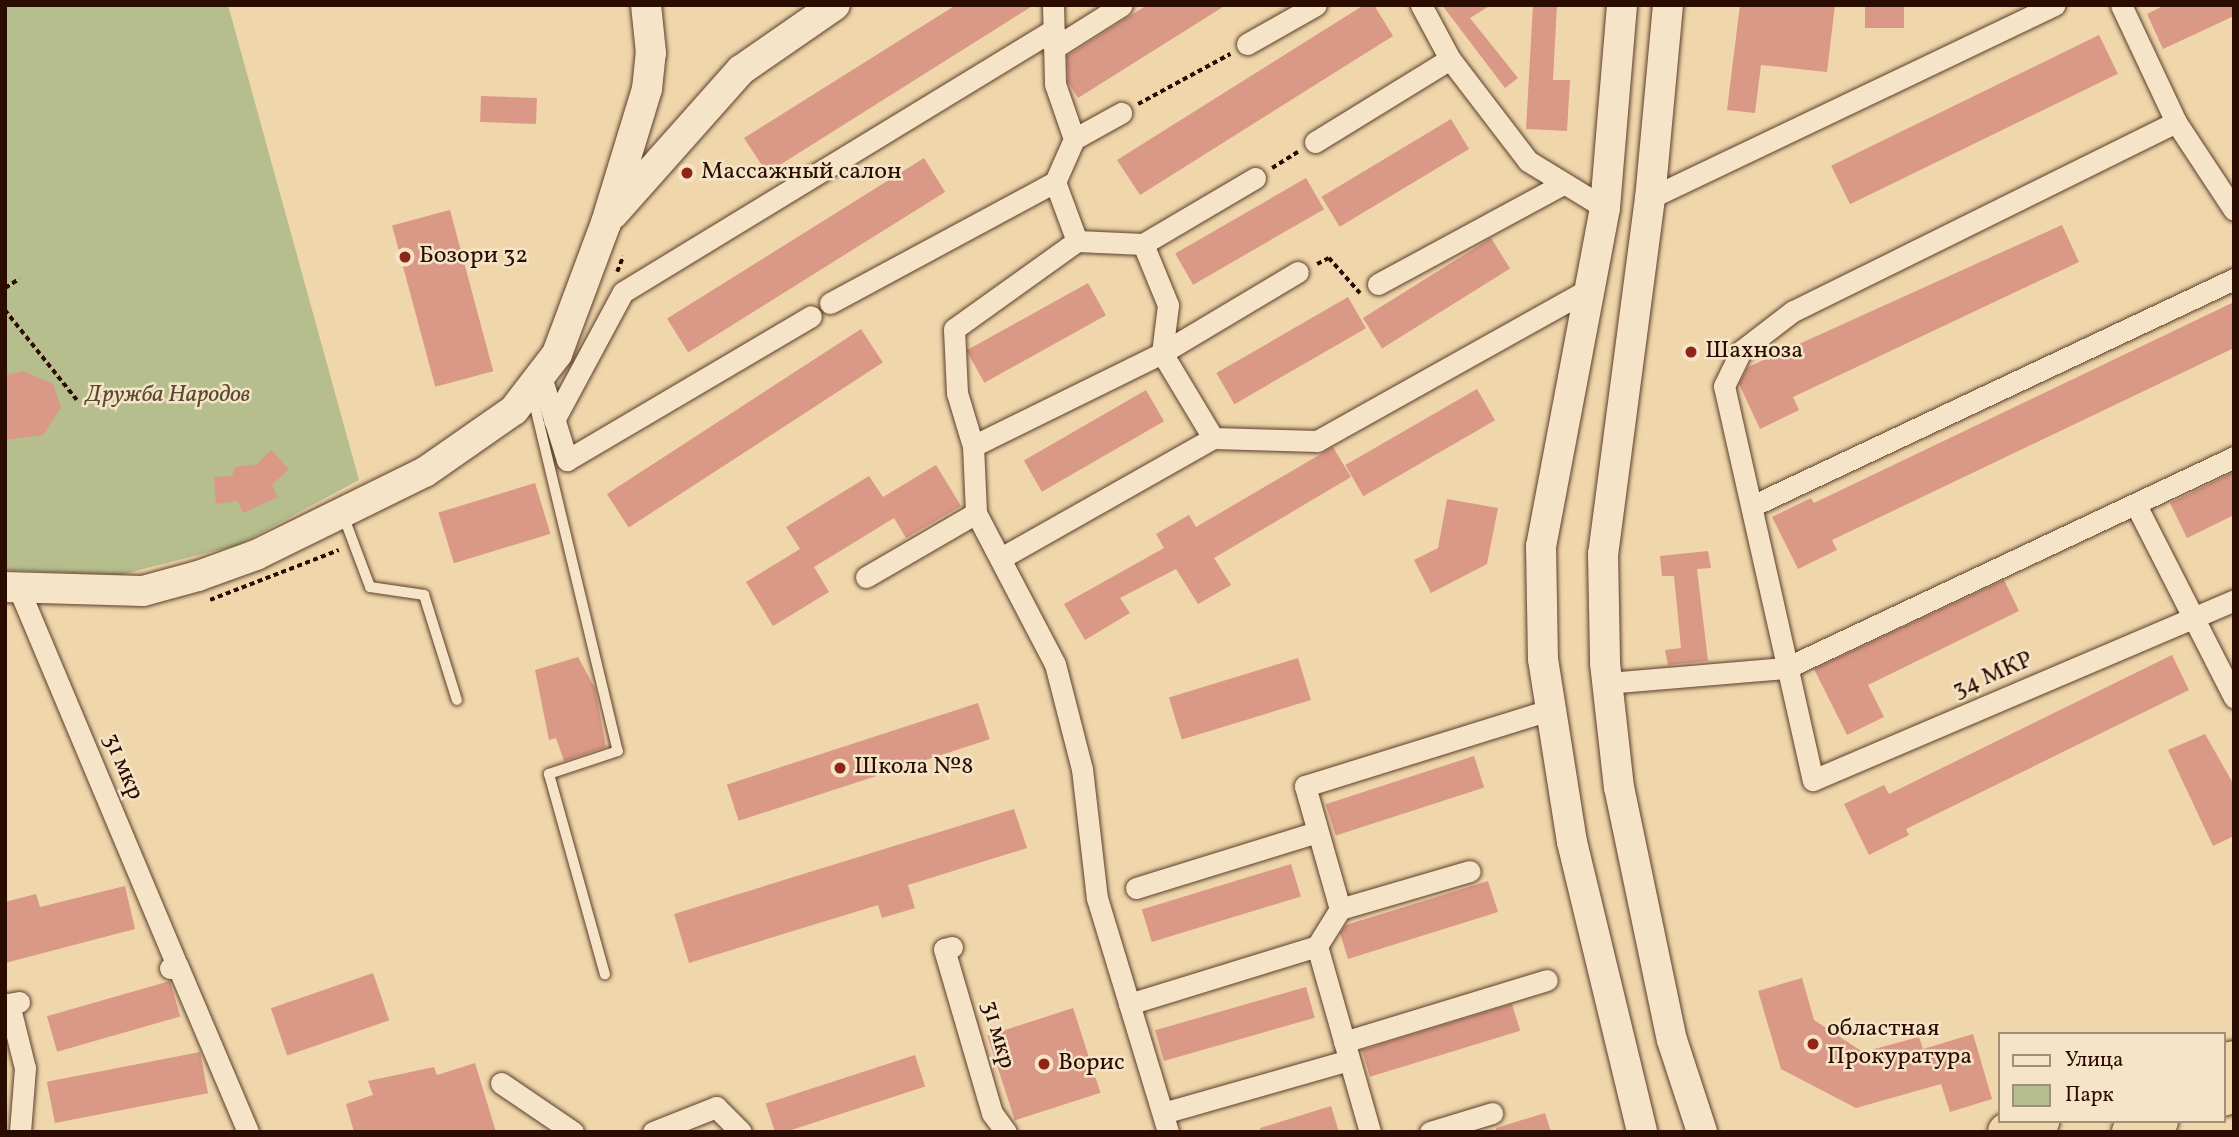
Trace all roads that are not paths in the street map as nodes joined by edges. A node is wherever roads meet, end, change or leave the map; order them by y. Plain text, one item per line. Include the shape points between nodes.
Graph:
1 (646, 5) edge
2 (835, 5) edge
3 (1053, 5) edge
4 (1122, 5) edge
5 (1316, 5) edge
6 (1421, 5) edge
7 (1622, 5) edge
8 (1668, 5) edge
9 (2053, 5) edge
10 (2121, 5) edge
11 (1054, 39) junction
12 (1247, 44) road end
13 (1450, 59) junction
14 (1121, 114) road end
15 (2176, 122) junction
16 (1074, 139) junction
17 (1315, 142) road end
18 (1255, 178) road end
19 (1055, 181) junction
20 (1561, 185) junction
21 (1650, 198) junction
22 (1605, 208) junction
23 (2234, 210) edge
24 (606, 223) junction
25 (1077, 241) junction
26 (1143, 244) junction
27 (1298, 272) road end
28 (2234, 279) edge
29 (1378, 284) road end
30 (1593, 287) junction
31 (830, 303) dead end
32 (811, 317) dead end
33 (1162, 353) junction
34 (537, 386) junction
35 (554, 420) junction
36 (1213, 438) junction
37 (974, 446) junction
38 (2234, 457) edge
39 (1754, 505) junction
40 (2136, 505) junction
41 (976, 513) junction
42 (348, 527) junction
43 (1001, 558) junction
44 (866, 578) dead end
45 (12, 587) edge
46 (2234, 600) edge
47 (2194, 620) junction
48 (1787, 668) junction
49 (1607, 684) junction
50 (2234, 697) edge
51 (457, 700) dead end
52 (1546, 711) junction
53 (1317, 832) junction
54 (1470, 871) dead end
55 (1136, 888) dead end
56 (1340, 909) junction
57 (1317, 946) junction
58 (948, 948) dead end
59 (605, 974) dead end
60 (1547, 980) dead end
61 (11, 997) edge
62 (1129, 1004) junction
63 (1347, 1051) junction
64 (15, 1067) edge
65 (501, 1083) dead end
66 (1492, 1113) dead end
67 (1166, 1122) edge
68 (2034, 1123) edge
69 (2154, 1123) edge
70 (20, 1132) edge
71 (248, 1132) edge
72 (573, 1132) edge
73 (653, 1132) edge
74 (741, 1132) edge
75 (1006, 1132) edge
76 (1370, 1132) edge
77 (1430, 1132) edge
78 (1642, 1132) edge
79 (1702, 1132) edge
80 (2007, 1132) edge
81 (2131, 1132) edge

1 - 24 main road via 652,53 647,89
2 - 24 main road via 741,70
3 - 11 street
4 - 11 street
5 - 12 street
6 - 13 street
7 - 22 main road
8 - 21 main road
9 - 21 street
10 - 15 street
11 - 16 street via 1055,84
11 - 35 street via 624,292
13 - 17 street
13 - 20 street via 1528,161
14 - 16 street
15 - 23 street
15 - 39 street via 1793,311 1741,351 1724,386
16 - 19 street
18 - 26 street
19 - 25 street
19 - 31 street
20 - 22 street
20 - 29 street
21 - 49 main road via 1603,554
22 - 30 main road
24 - 34 main road
25 - 26 street
25 - 37 street via 954,329 957,393
26 - 33 street via 1168,305
27 - 33 street
28 - 39 street
30 - 36 street via 1317,441
30 - 52 main road via 1541,546
32 - 35 street via 567,460
33 - 36 street
33 - 37 street
34 - 35 street
34 - 42 main road
34 - 59 lane via 618,751 550,774
36 - 43 street
37 - 41 street
38 - 40 street
39 - 48 street
40 - 47 street
40 - 48 street
41 - 43 street
41 - 44 street
42 - 45 main road via 143,591
42 - 51 lane via 370,587 424,595
43 - 62 street via 1055,664 1082,769 1097,898
45 - 71 street, 31 мкр
46 - 47 street, 34 МКР
47 - 48 street, 34 МКР via 1813,780
47 - 50 street
48 - 49 street
49 - 79 main road via 1619,787 1672,1040
52 - 53 street via 1305,786
52 - 78 main road
53 - 55 street
53 - 56 street
54 - 56 street
56 - 57 street
57 - 62 street
57 - 63 street
58 - 75 street, 31 мкр via 992,1113
60 - 63 street
61 - 64 street
62 - 67 street
63 - 67 street
63 - 76 street
64 - 70 street
65 - 72 street
66 - 77 street
68 - 80 highway
69 - 81 highway
73 - 74 street via 716,1107

